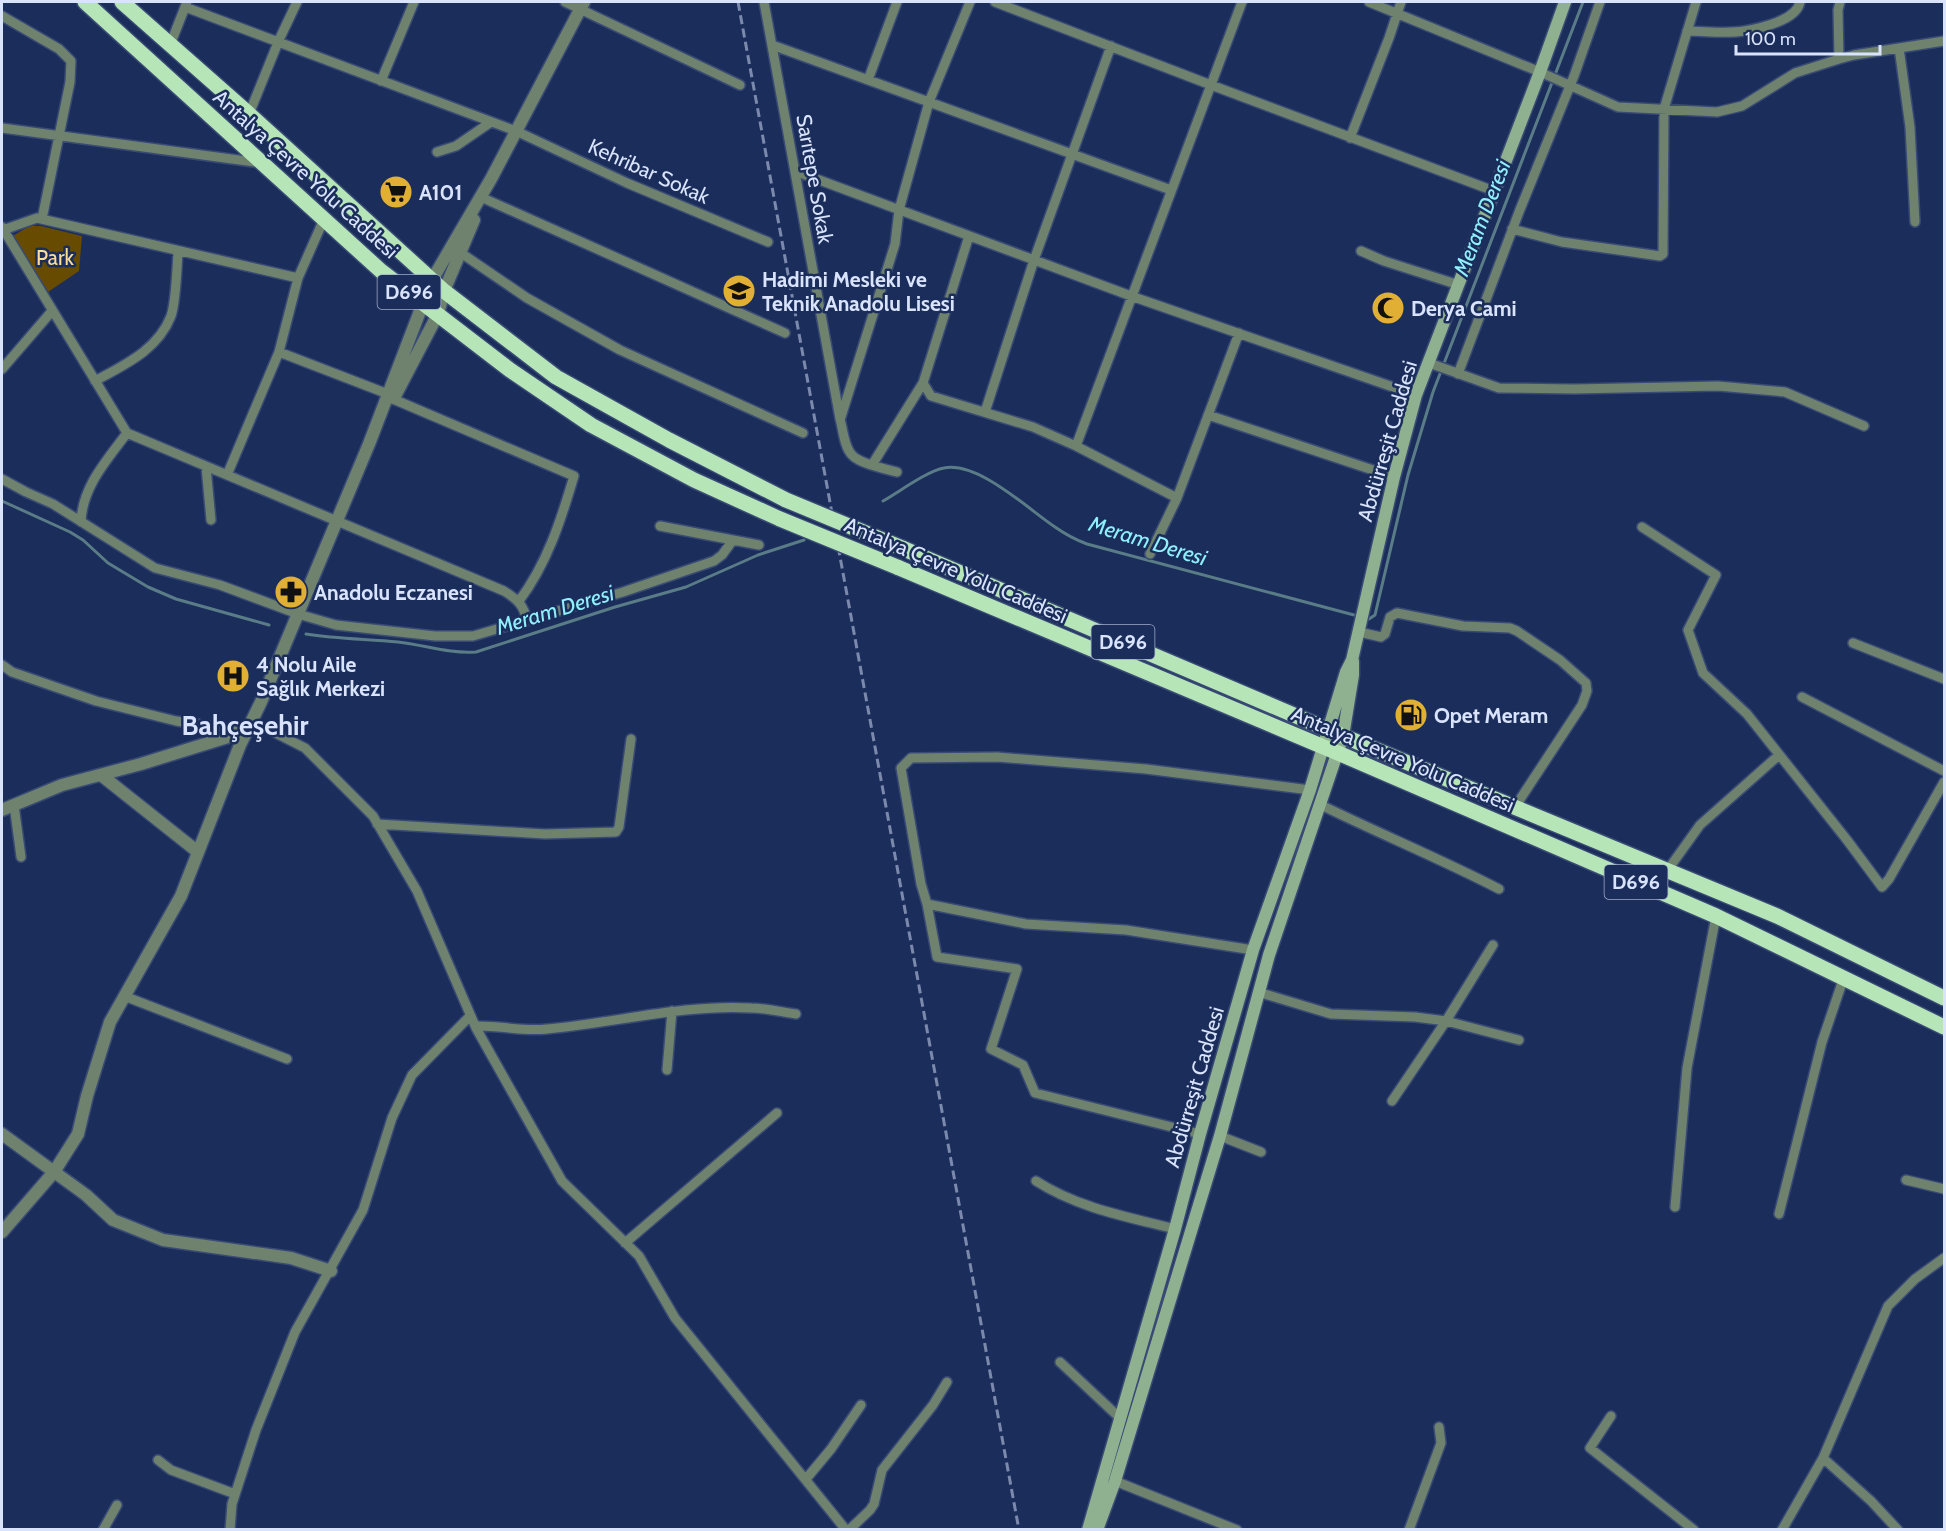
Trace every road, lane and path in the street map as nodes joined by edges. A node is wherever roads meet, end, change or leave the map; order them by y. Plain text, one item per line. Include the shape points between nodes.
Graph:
1 (85, 2) edge
2 (122, 2) edge
3 (297, 2) edge
4 (414, 2) edge
5 (565, 2) edge
6 (764, 2) edge
7 (897, 2) edge
8 (970, 2) edge
9 (995, 2) edge
10 (1242, 2) edge
11 (1370, 2) edge
12 (1401, 2) edge
13 (1565, 2) edge
14 (1600, 2) edge
15 (1696, 2) edge
16 (1800, 2) edge
17 (1840, 2) edge
18 (186, 4) edge
19 (582, 5) edge
20 (1397, 14) junction
21 (2, 16) edge
22 (1687, 31) junction
23 (279, 40) junction
24 (1944, 41) edge
25 (170, 45) junction
26 (772, 45) junction
27 (1111, 46) junction
28 (1899, 48) junction
29 (1839, 59) junction
30 (1544, 74) junction
31 (868, 80) junction
32 (381, 81) junction
33 (740, 85) dead end
34 (1210, 85) junction
35 (1570, 87) junction
36 (929, 102) junction
37 (1664, 110) junction
38 (249, 114) junction
39 (491, 122) junction
40 (2, 128) edge
41 (516, 131) junction
42 (59, 136) junction
43 (1350, 138) junction
44 (437, 152) dead end
45 (1072, 154) junction
46 (263, 164) junction
47 (795, 171) junction
48 (491, 180) junction
49 (1171, 190) junction
50 (1494, 191) junction
51 (483, 198) junction
52 (899, 210) junction
53 (42, 219) junction
54 (324, 219) junction
55 (1915, 222) dead end
56 (2, 229) edge
57 (1512, 229) junction
58 (969, 236) junction
59 (768, 242) dead end
60 (178, 251) junction
61 (1361, 251) dead end
62 (461, 253) junction
63 (1034, 260) junction
64 (298, 278) junction
65 (1459, 285) junction
66 (438, 286) junction
67 (1131, 296) junction
68 (424, 303) junction
69 (52, 311) junction
70 (438, 314) junction
71 (785, 333) dead end
72 (1239, 333) junction
73 (279, 352) junction
74 (1432, 364) junction
75 (2, 369) edge
76 (1454, 372) junction
77 (95, 381) junction
78 (923, 383) junction
79 (1416, 395) junction
80 (391, 396) junction
81 (985, 412) junction
82 (1208, 415) junction
83 (840, 419) junction
84 (1864, 426) dead end
85 (127, 433) junction
86 (803, 434) dead end
87 (1076, 446) junction
88 (872, 465) junction
89 (206, 466) junction
90 (897, 472) dead end
91 (226, 475) junction
92 (1394, 477) junction
93 (2, 479) edge
94 (1177, 498) junction
95 (211, 520) dead end
96 (336, 521) junction
97 (81, 522) junction
98 (660, 526) dead end
99 (1642, 528) dead end
100 (733, 540) junction
101 (759, 545) dead end
102 (1150, 554) dead end
103 (519, 601) junction
104 (298, 614) junction
105 (527, 621) junction
106 (1359, 632) junction
107 (1853, 643) dead end
108 (1352, 660) junction
109 (2, 665) edge
110 (1944, 679) edge
111 (1802, 697) dead end
112 (250, 726) junction
113 (1329, 729) junction
114 (1343, 736) junction
115 (631, 739) dead end
116 (1323, 747) junction
117 (1338, 753) junction
118 (1779, 755) junction
119 (1944, 771) edge
120 (101, 775) junction
121 (1944, 782) edge
122 (1310, 790) junction
123 (14, 805) junction
124 (1321, 805) junction
125 (1515, 807) junction
126 (2, 810) edge
127 (377, 824) junction
128 (198, 852) junction
129 (21, 857) dead end
130 (1667, 871) junction
131 (1499, 890) dead end
132 (927, 904) junction
133 (1716, 916) junction
134 (1493, 945) dead end
135 (1253, 950) junction
136 (1844, 977) junction
137 (1258, 992) junction
138 (124, 996) junction
139 (1944, 998) edge
140 (672, 1011) junction
141 (796, 1014) dead end
142 (470, 1016) junction
143 (1446, 1021) junction
144 (475, 1026) junction
145 (1944, 1027) edge
146 (1519, 1040) dead end
147 (287, 1059) dead end
148 (667, 1070) dead end
149 (1392, 1101) dead end
150 (777, 1113) dead end
151 (2, 1134) edge
152 (1200, 1134) junction
153 (1220, 1136) junction
154 (1261, 1152) dead end
155 (54, 1172) junction
156 (1906, 1180) dead end
157 (1036, 1181) dead end
158 (1944, 1189) edge
159 (1675, 1207) dead end
160 (1779, 1214) dead end
161 (1175, 1229) junction
162 (2, 1232) edge
163 (625, 1243) junction
164 (1944, 1258) edge
165 (331, 1271) junction
166 (1060, 1362) dead end
167 (947, 1382) dead end
168 (861, 1405) dead end
169 (1611, 1416) dead end
170 (1120, 1419) junction
171 (1439, 1426) dead end
172 (1823, 1458) junction
173 (158, 1460) dead end
174 (806, 1479) junction
175 (1114, 1481) junction
176 (235, 1494) junction
177 (117, 1505) dead end
178 (103, 1530) edge
179 (230, 1530) edge
180 (847, 1530) edge
181 (1088, 1530) edge
182 (1097, 1530) edge
183 (1237, 1530) edge
184 (1409, 1530) edge
185 (1694, 1530) edge
186 (1782, 1530) edge
187 (1898, 1530) edge

1 - 46 highway, Antalya Çevre Yolu Caddesi / D696
2 - 25 highway, Antalya Çevre Yolu Caddesi / D696
3 - 23 street
4 - 32 street
5 - 19 street
6 - 26 street, Sarıtepe Sokak
7 - 31 street
8 - 36 street
9 - 27 street
10 - 34 street
11 - 20 street
12 - 20 street
13 - 30 main road, Abdürreşit Caddesi
14 - 35 street
15 - 22 street
16 - 22 street via 1788,18 1743,31
17 - 29 street
18 - 23 street, Kehribar Sokak
18 - 25 street
19 - 33 street
19 - 41 street
20 - 30 street
20 - 43 street
21 - 42 street via 59,49 71,61
22 - 37 street
23 - 32 street, Kehribar Sokak
23 - 38 street
24 - 28 street
25 - 38 highway, Antalya Çevre Yolu Caddesi / D696
26 - 31 street
26 - 47 street, Sarıtepe Sokak
27 - 34 street
27 - 45 street
28 - 29 street
28 - 55 street via 1911,127
29 - 37 street via 1796,73 1742,106 1717,112
30 - 35 street
30 - 50 main road, Abdürreşit Caddesi
31 - 36 street
32 - 39 street, Kehribar Sokak
34 - 43 street
34 - 49 street
35 - 37 street via 1618,107
35 - 57 street
36 - 45 street
36 - 52 street
37 - 57 street via 1663,254 1562,242
38 - 66 highway, Antalya Çevre Yolu Caddesi / D696
39 - 41 street, Kehribar Sokak
39 - 44 street via 456,146
40 - 42 street
41 - 48 street
41 - 59 street, Kehribar Sokak
42 - 46 street
42 - 53 street
43 - 50 street
45 - 49 street
45 - 63 street
46 - 54 highway, Antalya Çevre Yolu Caddesi / D696
47 - 52 street
47 - 83 street, Sarıtepe Sokak
48 - 51 street
48 - 66 street
49 - 67 street
50 - 65 main road, Abdürreşit Caddesi
51 - 62 street
51 - 71 street
52 - 58 street
52 - 83 street via 895,244
53 - 56 street
53 - 60 street
54 - 64 street
54 - 68 highway, Antalya Çevre Yolu Caddesi / D696 via 381,272
56 - 69 street
57 - 76 street
58 - 63 street
58 - 78 street
60 - 64 street
60 - 77 street via 171,315 156,342
61 - 65 street
62 - 66 street
62 - 86 street via 527,297 620,350
63 - 67 street
63 - 81 street
64 - 73 street
65 - 74 main road, Abdürreşit Caddesi
66 - 68 street
66 - 70 street
66 - 113 highway, Antalya Çevre Yolu Caddesi / D696, bridge via 556,377 786,500
67 - 72 street
67 - 87 street
68 - 70 highway, Antalya Çevre Yolu Caddesi / D696
68 - 80 street
69 - 75 street
69 - 77 street
70 - 80 street
70 - 116 highway, Antalya Çevre Yolu Caddesi / D696, bridge via 510,370 591,425 694,480
72 - 79 street
72 - 82 street
73 - 80 street
73 - 91 street
74 - 76 street
74 - 79 main road, Abdürreşit Caddesi
76 - 84 street via 1498,388 1718,386 1785,392
77 - 85 street
78 - 81 street via 931,396
78 - 88 street
79 - 92 main road, Abdürreşit Caddesi
80 - 96 street
80 - 103 street via 574,476 550,547
81 - 87 street
82 - 92 street
82 - 94 street
83 - 88 street, Sarıtepe Sokak via 852,455
85 - 89 street
85 - 97 street via 96,475 82,507
87 - 94 street
88 - 90 street, Sarıtepe Sokak
89 - 91 street
89 - 95 street
91 - 96 street
92 - 106 main road, Abdürreşit Caddesi
93 - 97 street
94 - 102 street
96 - 103 street via 504,591
96 - 104 street
97 - 104 street via 155,568 220,585
98 - 100 street
99 - 118 street via 1716,575 1688,630 1703,672 1747,714
100 - 101 street
100 - 105 street via 714,561
103 - 105 street
104 - 105 street via 336,625 435,636 472,636
104 - 112 street
106 - 108 main road, Abdürreşit Caddesi
106 - 125 street via 1381,637 1390,616 1397,613 1463,626 1510,628 1560,660 1586,683 1582,705
107 - 110 street
108 - 113 main road, Abdürreşit Caddesi
108 - 114 main road, Abdürreşit Caddesi
109 - 112 street via 96,701 176,720
111 - 119 street
112 - 120 street
112 - 127 street via 304,748
112 - 128 street
113 - 114 highway, Antalya Çevre Yolu Caddesi / D696
113 - 116 main road, Abdürreşit Caddesi
114 - 117 main road, Abdürreşit Caddesi
114 - 125 highway, Antalya Çevre Yolu Caddesi / D696
115 - 127 street via 616,832 546,834
116 - 117 highway, Antalya Çevre Yolu Caddesi / D696
116 - 122 main road, Abdürreşit Caddesi
117 - 124 main road, Abdürreşit Caddesi
117 - 133 highway, Antalya Çevre Yolu Caddesi / D696
118 - 121 street via 1882,887
118 - 130 street via 1700,825
120 - 123 street via 62,785
120 - 128 street
122 - 132 street via 1146,769 1020,759 911,758 901,768
122 - 135 main road, Abdürreşit Caddesi
123 - 126 street
123 - 129 street
124 - 131 street
124 - 137 main road, Abdürreşit Caddesi
125 - 130 highway, Antalya Çevre Yolu Caddesi / D696
127 - 142 street via 417,891
128 - 138 street via 181,896
130 - 139 highway, Antalya Çevre Yolu Caddesi / D696 via 1777,916
132 - 135 street via 1026,924 1126,930
132 - 152 street via 937,957 1017,969 991,1049 1023,1065 1035,1093
133 - 136 highway, Antalya Çevre Yolu Caddesi / D696
133 - 159 street via 1687,1068
134 - 143 street
135 - 152 main road, Abdürreşit Caddesi
136 - 145 highway, Antalya Çevre Yolu Caddesi / D696
136 - 160 street via 1822,1042
137 - 143 street via 1331,1014
137 - 153 main road, Abdürreşit Caddesi
138 - 147 street
138 - 155 street via 110,1022 78,1134
140 - 141 street via 721,1007
140 - 144 street via 544,1030
140 - 148 street
142 - 144 street
142 - 165 street via 412,1075 392,1118 363,1210
143 - 146 street
143 - 149 street
144 - 163 street via 562,1181
150 - 163 street
151 - 155 street
152 - 161 main road, Abdürreşit Caddesi
153 - 154 street
153 - 175 main road, Abdürreşit Caddesi
155 - 162 street
155 - 165 street via 113,1220 163,1240 291,1258
156 - 158 street
157 - 161 street via 1084,1205
161 - 170 main road, Abdürreşit Caddesi
163 - 174 street via 639,1256 675,1318
164 - 172 street via 1888,1306
165 - 176 street via 295,1332
166 - 170 street
167 - 180 street via 882,1470 870,1510
168 - 174 street
169 - 185 street via 1590,1448
170 - 181 main road, Abdürreşit Caddesi
171 - 184 street via 1441,1443
172 - 186 street
172 - 187 street
173 - 176 street via 171,1470
174 - 180 street
175 - 182 main road, Abdürreşit Caddesi
175 - 183 street
176 - 179 street
177 - 178 street

